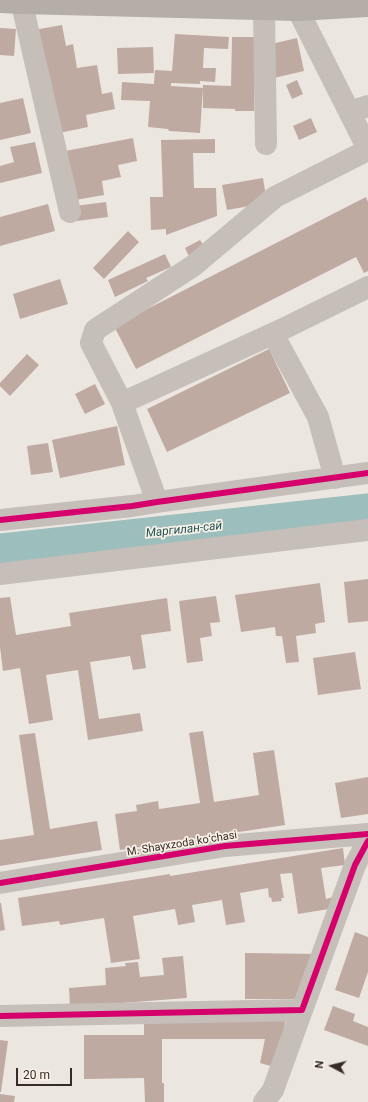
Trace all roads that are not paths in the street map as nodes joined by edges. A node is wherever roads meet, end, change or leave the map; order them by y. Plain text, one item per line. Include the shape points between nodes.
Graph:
1 (14, 2) edge
2 (368, 6) edge
3 (281, 7) edge
4 (359, 109) edge
5 (266, 144) dead end
6 (368, 150) edge
7 (70, 212) dead end
8 (368, 287) edge
9 (274, 334) junction
10 (122, 403) junction
11 (368, 473) edge
12 (335, 478) junction
13 (157, 502) junction
14 (0, 520) edge
15 (368, 530) edge
16 (0, 574) edge
17 (368, 834) edge
18 (368, 841) edge
19 (0, 883) edge
20 (302, 1010) junction
21 (0, 1016) edge
22 (264, 1102) edge

1 - 3 main road
1 - 7 street
2 - 3 main road
3 - 4 street
3 - 5 street
4 - 6 street
6 - 10 street via 275,197 193,266 95,330 91,343
8 - 9 street
9 - 10 street
9 - 12 street via 318,416
10 - 13 street
11 - 12 street
12 - 13 street
13 - 14 street
15 - 16 street
17 - 19 street, M. Shayxzoda koʻchasi via 225,846
18 - 20 street via 355,864
20 - 21 street
20 - 22 street via 273,1090

